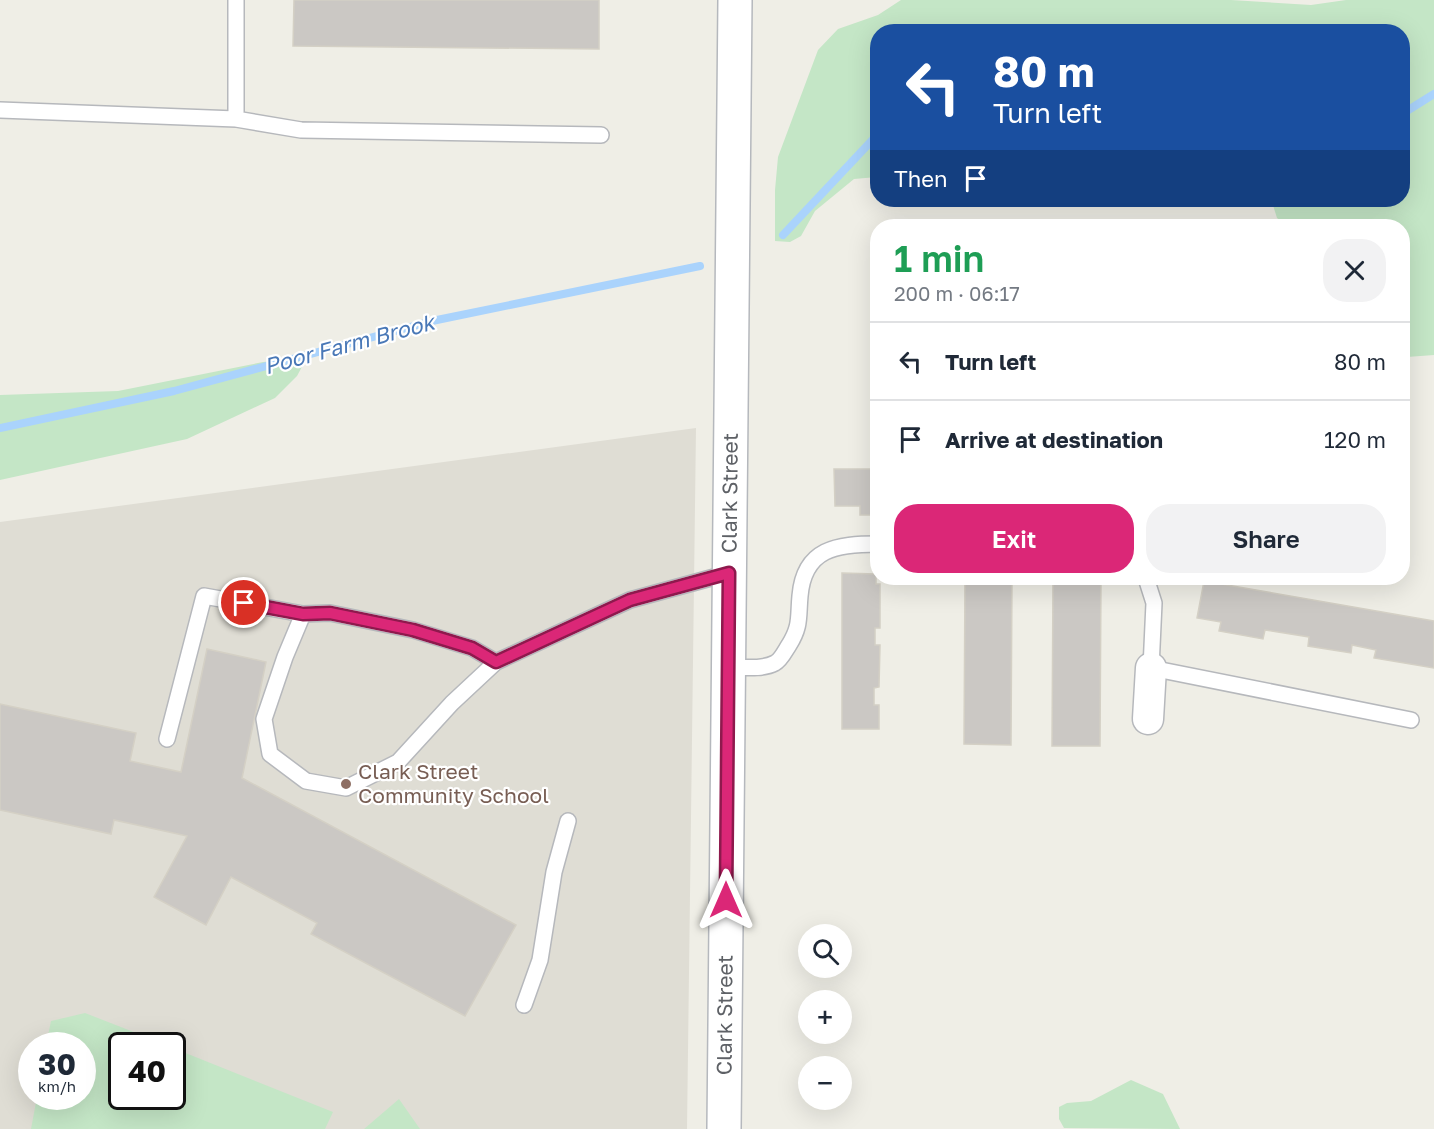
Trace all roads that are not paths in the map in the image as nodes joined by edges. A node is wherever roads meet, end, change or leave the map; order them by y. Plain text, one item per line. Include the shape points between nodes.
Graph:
1 (236, 0) edge
2 (735, 0) edge
3 (0, 110) edge
4 (236, 119) junction
5 (601, 135) dead end
6 (870, 544) edge
7 (729, 573) junction
8 (1148, 585) edge
9 (303, 614) junction
10 (496, 662) junction
11 (728, 667) junction
12 (1151, 668) junction
13 (1148, 719) dead end
14 (1411, 720) dead end
15 (167, 738) dead end
16 (568, 821) dead end
17 (524, 1005) dead end
18 (724, 1129) edge

1 - 4 lane
2 - 7 street, Clark Street
3 - 4 lane
4 - 5 lane via 301,130
6 - 11 lane via 839,546 814,558 802,580 800,622 776,663
7 - 10 lane via 630,600
7 - 11 street, Clark Street
8 - 12 lane via 1154,603
9 - 10 lane via 330,613 413,630 472,648
9 - 10 lane via 264,719 270,753 306,781 346,788 398,762 452,702
9 - 15 lane via 204,596
11 - 18 street, Clark Street
12 - 13 street
12 - 14 lane
16 - 17 lane via 554,872 540,960

